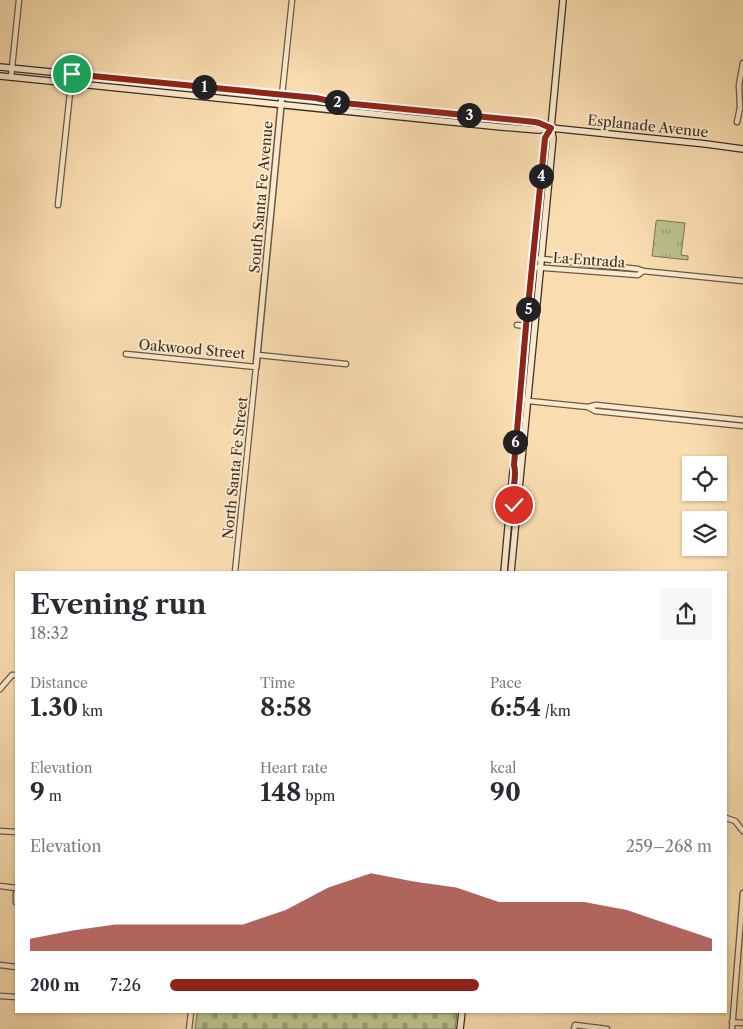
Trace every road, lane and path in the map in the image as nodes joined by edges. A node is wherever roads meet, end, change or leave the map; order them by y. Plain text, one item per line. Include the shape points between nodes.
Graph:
1 (19, 0) edge
2 (292, 0) edge
3 (563, 0) edge
4 (743, 63) edge
5 (0, 67) edge
6 (12, 68) junction
7 (72, 74) junction
8 (0, 76) edge
9 (12, 77) junction
10 (142, 81) junction
11 (71, 83) junction
12 (191, 86) junction
13 (142, 90) junction
14 (190, 95) junction
15 (282, 95) junction
16 (281, 104) junction
17 (742, 107) edge
18 (737, 122) dead end
19 (551, 128) junction
20 (743, 149) edge
21 (58, 205) dead end
22 (533, 258) junction
23 (542, 259) junction
24 (532, 267) junction
25 (540, 268) junction
26 (643, 272) junction
27 (743, 281) edge
28 (517, 325) dead end
29 (526, 326) junction
30 (126, 354) dead end
31 (258, 355) junction
32 (346, 364) dead end
33 (256, 366) junction
34 (519, 400) junction
35 (528, 401) junction
36 (588, 407) junction
37 (743, 420) edge
38 (743, 426) edge
39 (514, 465) junction
40 (518, 506) junction
41 (236, 571) edge
42 (504, 571) edge
43 (511, 571) edge
44 (15, 674) edge
45 (0, 689) edge
46 (727, 818) edge
47 (0, 831) edge
48 (743, 831) edge
49 (15, 832) edge
50 (0, 886) edge
51 (15, 888) edge
52 (743, 893) edge
53 (741, 928) edge
54 (0, 966) edge
55 (15, 967) edge
56 (0, 996) edge
57 (15, 997) edge
58 (191, 1013) edge
59 (462, 1013) edge
60 (732, 1022) junction
61 (743, 1023) edge
62 (189, 1029) edge
63 (460, 1029) edge
64 (574, 1029) edge
65 (607, 1029) edge
66 (732, 1029) edge

1 - 6 street
2 - 15 street, South Santa Fe Avenue
3 - 19 main road
4 - 17 street
5 - 6 main road, Esplanade Avenue
6 - 7 main road, Esplanade Avenue
6 - 9 street
7 - 10 main road, Esplanade Avenue
7 - 11 street
8 - 9 main road, Esplanade Avenue
9 - 11 main road, Esplanade Avenue
10 - 12 main road, Esplanade Avenue
10 - 13 street
11 - 13 main road, Esplanade Avenue
11 - 21 street
12 - 14 main road
12 - 15 main road, Esplanade Avenue
13 - 14 main road, Esplanade Avenue
14 - 16 main road, Esplanade Avenue
15 - 16 street, South Santa Fe Avenue
15 - 19 main road, Esplanade Avenue via 539,123
16 - 19 main road, Esplanade Avenue via 538,130
16 - 31 street, South Santa Fe Avenue
17 - 18 street
19 - 20 main road, Esplanade Avenue
19 - 22 main road via 545,138
19 - 23 main road via 553,138
22 - 23 street, La Entrada
22 - 24 main road
23 - 25 main road
23 - 26 street, La Entrada
24 - 25 street, La Entrada
24 - 29 main road
25 - 26 street, La Entrada via 638,275
25 - 35 main road
26 - 27 street, La Entrada
28 - 29 street
29 - 34 main road
30 - 33 street, Oakwood Street
31 - 32 street
31 - 33 street, South Santa Fe Avenue
33 - 41 street, North Santa Fe Street
34 - 35 street
34 - 39 main road
35 - 36 street
35 - 40 main road
36 - 37 street via 596,405
36 - 38 street via 595,411
39 - 40 main road via 513,502
39 - 42 main road
40 - 43 main road
44 - 45 street
46 - 48 street via 735,821
47 - 49 street
50 - 51 street
52 - 53 street
53 - 60 street
54 - 55 street
56 - 57 street
58 - 62 street
59 - 63 main road
60 - 61 street
60 - 66 street
64 - 65 street via 575,1025

